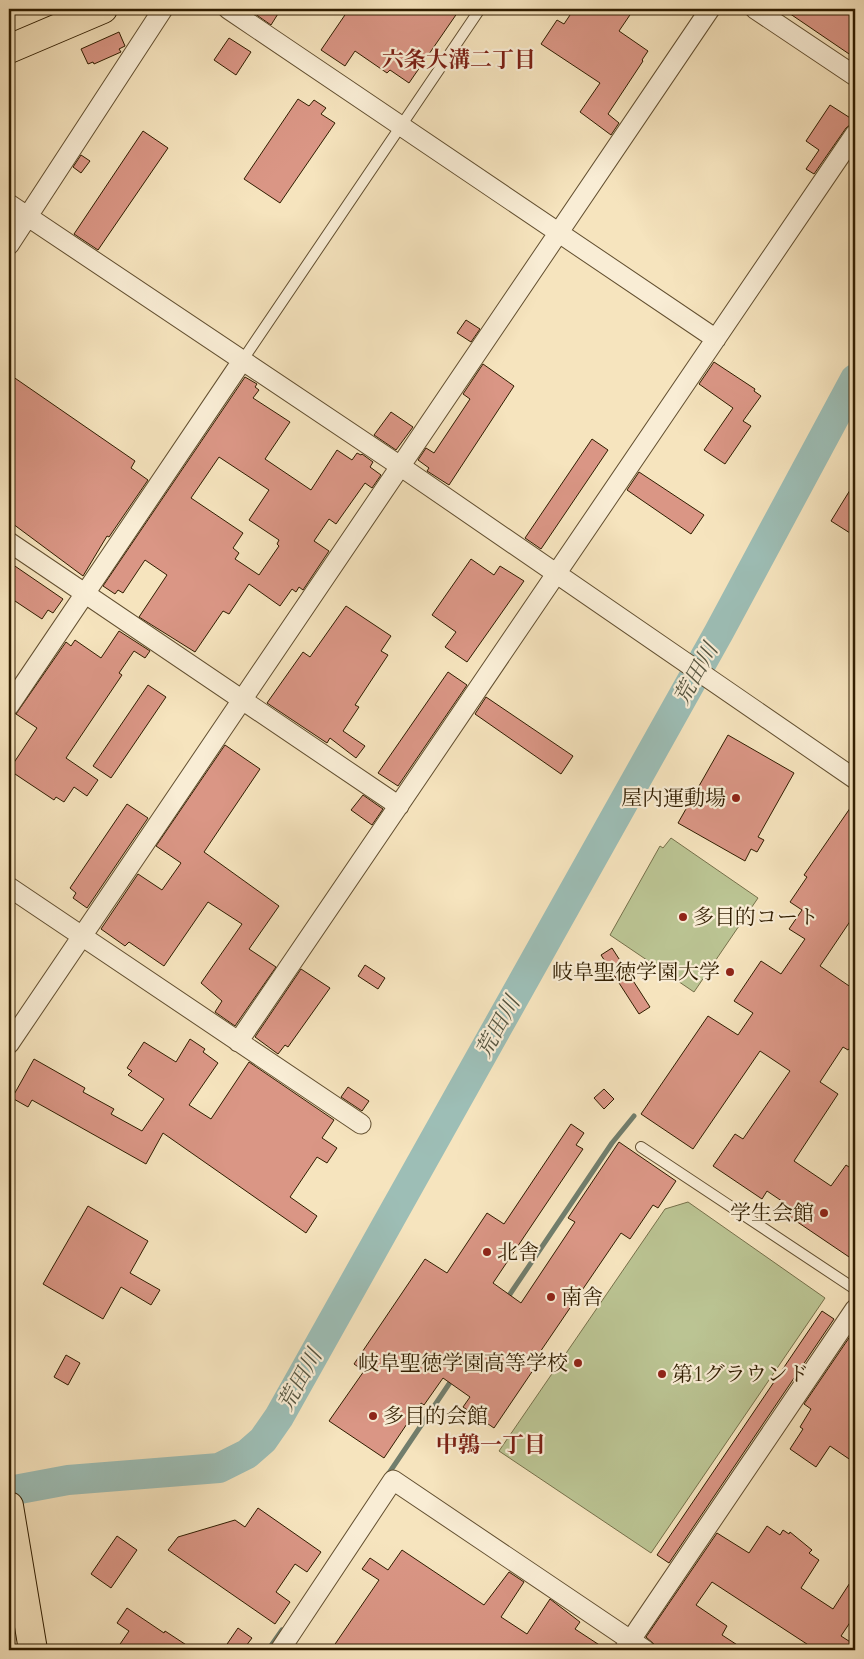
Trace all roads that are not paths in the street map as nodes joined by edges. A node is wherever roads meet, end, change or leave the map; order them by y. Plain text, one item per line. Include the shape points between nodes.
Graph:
1 (103, 9) edge
2 (163, 9) edge
3 (228, 9) edge
4 (480, 9) edge
5 (710, 9) edge
6 (755, 9) edge
7 (9, 49) edge
8 (855, 76) edge
9 (402, 126) junction
10 (855, 134) edge
11 (9, 204) edge
12 (28, 217) junction
13 (560, 232) junction
14 (9, 245) edge
15 (716, 339) junction
16 (242, 361) junction
17 (400, 466) junction
18 (9, 542) edge
19 (556, 573) junction
20 (85, 593) junction
21 (242, 700) junction
22 (9, 706) edge
23 (855, 779) edge
24 (399, 806) junction
25 (9, 887) edge
26 (82, 936) junction
27 (238, 1042) junction
28 (9, 1044) edge
29 (361, 1124) dead end
30 (641, 1147) dead end
31 (855, 1289) edge
32 (855, 1308) edge
33 (9, 1506) edge
34 (633, 1647) edge
35 (33, 1650) edge
36 (280, 1650) edge

1 - 7 main road
2 - 12 street
3 - 9 street
4 - 9 lane
5 - 13 street
6 - 8 street
9 - 13 street
9 - 16 lane
10 - 15 street
11 - 12 street
12 - 14 street
12 - 16 street
13 - 15 street
13 - 17 street
15 - 19 street
16 - 17 street
16 - 20 street
17 - 19 street
17 - 21 street
18 - 20 street
19 - 23 street
19 - 24 street
20 - 21 street
20 - 22 street
21 - 24 street
21 - 26 street
24 - 27 street
25 - 26 street
26 - 27 street
26 - 28 street
27 - 29 street
30 - 31 lane
32 - 34 street
33 - 35 main road
34 - 36 street via 394,1480

